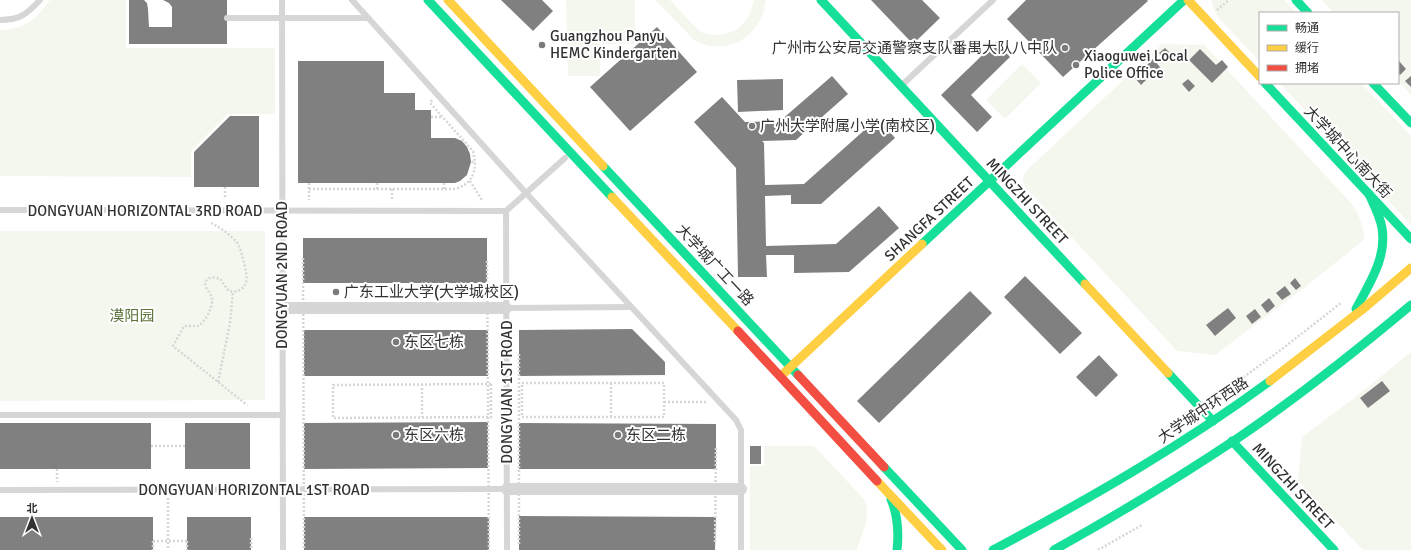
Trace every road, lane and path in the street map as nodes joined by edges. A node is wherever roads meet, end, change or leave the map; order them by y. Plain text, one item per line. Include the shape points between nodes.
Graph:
1 (40, 0) edge
2 (282, 0) edge
3 (352, 0) edge
4 (428, 0) edge
5 (448, 0) edge
6 (821, 0) edge
7 (993, 0) edge
8 (1184, 0) edge
9 (1188, 0) edge
10 (1229, 0) edge
11 (1296, 0) edge
12 (1215, 12) dead end
13 (1307, 12) edge
14 (227, 18) dead end
15 (282, 18) junction
16 (368, 18) junction
17 (0, 20) edge
18 (1259, 76) edge
19 (1266, 84) edge
20 (1374, 84) edge
21 (901, 86) junction
22 (431, 117) dead end
23 (442, 117) dead end
24 (1411, 123) edge
25 (565, 158) dead end
26 (471, 162) dead end
27 (470, 181) junction
28 (990, 181) junction
29 (309, 183) dead end
30 (377, 183) dead end
31 (444, 183) dead end
32 (225, 187) dead end
33 (309, 189) junction
34 (377, 189) junction
35 (392, 189) junction
36 (444, 189) junction
37 (526, 193) junction
38 (1369, 194) junction
39 (225, 200) dead end
40 (309, 200) dead end
41 (392, 200) dead end
42 (482, 200) dead end
43 (0, 210) edge
44 (282, 211) junction
45 (506, 211) junction
46 (211, 223) dead end
47 (1411, 239) edge
48 (303, 258) dead end
49 (487, 261) dead end
50 (1411, 268) edge
51 (233, 292) junction
52 (1411, 305) edge
53 (631, 307) junction
54 (282, 308) junction
55 (506, 308) junction
56 (1352, 318) junction
57 (519, 353) dead end
58 (791, 367) junction
59 (780, 377) junction
60 (218, 382) junction
61 (611, 383) junction
62 (422, 384) junction
63 (491, 402) junction
64 (495, 402) dead end
65 (514, 402) dead end
66 (522, 402) junction
67 (664, 402) junction
68 (720, 402) junction
69 (0, 415) edge
70 (259, 415) junction
71 (283, 415) junction
72 (422, 417) junction
73 (611, 417) junction
74 (1213, 421) junction
75 (1232, 442) junction
76 (151, 446) dead end
77 (185, 446) dead end
78 (716, 446) dead end
79 (57, 469) dead end
80 (57, 482) dead end
81 (283, 489) junction
82 (507, 489) junction
83 (741, 489) junction
84 (0, 490) edge
85 (888, 492) junction
86 (168, 497) dead end
87 (1142, 525) dead end
88 (251, 538) dead end
89 (715, 542) dead end
90 (519, 544) dead end
91 (153, 550) edge
92 (168, 550) edge
93 (187, 550) edge
94 (251, 550) edge
95 (283, 550) edge
96 (304, 550) edge
97 (489, 550) edge
98 (507, 550) edge
99 (741, 550) edge
100 (897, 550) edge
101 (942, 550) edge
102 (962, 550) edge
103 (993, 550) edge
104 (1054, 550) edge
105 (1098, 550) edge
106 (1334, 550) edge

1 - 17 lane via 16,19
2 - 15 lane, DONGYUAN 2ND ROAD
3 - 16 lane
4 - 59 main road, 大学城广工一路
5 - 58 main road, 大学城广工一路
6 - 21 main road, MINGZHI STREET
7 - 21 lane
8 - 28 main road, SHANGFA STREET
9 - 18 main road
10 - 12 path
11 - 13 main road
14 - 15 lane
15 - 16 lane
15 - 44 lane, DONGYUAN 2ND ROAD
16 - 37 lane
19 - 38 main road, 大学城中心南大街
20 - 24 main road
21 - 28 main road, MINGZHI STREET
22 - 23 path
25 - 37 lane
26 - 27 path via 475,162 475,171
27 - 36 path via 459,188
27 - 42 path
28 - 58 main road, SHANGFA STREET
28 - 74 main road, MINGZHI STREET
29 - 33 path
30 - 34 path
31 - 36 path
32 - 39 path
33 - 34 path
33 - 40 path
34 - 35 path
35 - 36 path
35 - 41 path
37 - 45 lane
37 - 53 lane
38 - 47 main road, 大学城中心南大街
38 - 56 main road via 1382,222 1384,248 1378,266
43 - 44 lane, DONGYUAN HORIZONTAL 3RD ROAD
44 - 45 lane, DONGYUAN HORIZONTAL 3RD ROAD
44 - 54 lane, DONGYUAN 2ND ROAD
45 - 55 lane, DONGYUAN 1ST ROAD
46 - 51 path via 226,232 241,251 247,278 244,286
48 - 96 path, bridge
49 - 97 path, bridge
50 - 56 main road, 大学城中环西路
51 - 60 path via 230,323
51 - 60 path via 228,290 220,279 208,279 205,286 212,295 212,303 204,321 198,326 184,326 172,345
52 - 75 main road via 1314,384
53 - 55 lane
53 - 68 lane
54 - 55 street
54 - 71 lane, DONGYUAN 2ND ROAD
55 - 82 lane, DONGYUAN 1ST ROAD
56 - 74 main road, 大学城中环西路 via 1297,362
57 - 90 path, bridge
58 - 59 main road, SHANGFA STREET
58 - 102 main road, 大学城广工一路
59 - 85 main road, 大学城广工一路
60 - 70 path
61 - 66 path via 522,383
61 - 67 path via 664,383
61 - 73 path
62 - 63 path via 491,384
62 - 72 path
62 - 72 path via 333,385 333,418
63 - 64 path
63 - 72 path via 491,417
65 - 66 path
66 - 73 path via 522,417
67 - 68 path
67 - 73 path via 664,417
68 - 83 lane via 740,427
69 - 70 lane
70 - 71 lane
71 - 81 lane, DONGYUAN 2ND ROAD
74 - 103 main road, 大学城中环西路 via 1129,476
75 - 104 main road via 1155,492
75 - 106 main road, MINGZHI STREET
76 - 77 path
78 - 89 path, bridge
79 - 80 path
81 - 82 lane, DONGYUAN HORIZONTAL 1ST ROAD
81 - 84 lane, DONGYUAN HORIZONTAL 1ST ROAD
81 - 95 lane, DONGYUAN 2ND ROAD
82 - 83 street
82 - 98 lane, DONGYUAN 1ST ROAD
83 - 99 lane
85 - 100 main road via 897,519
85 - 101 main road, 大学城广工一路
86 - 92 path
87 - 105 path
88 - 94 path
91 - 93 path, bridge via 153,541 187,541

